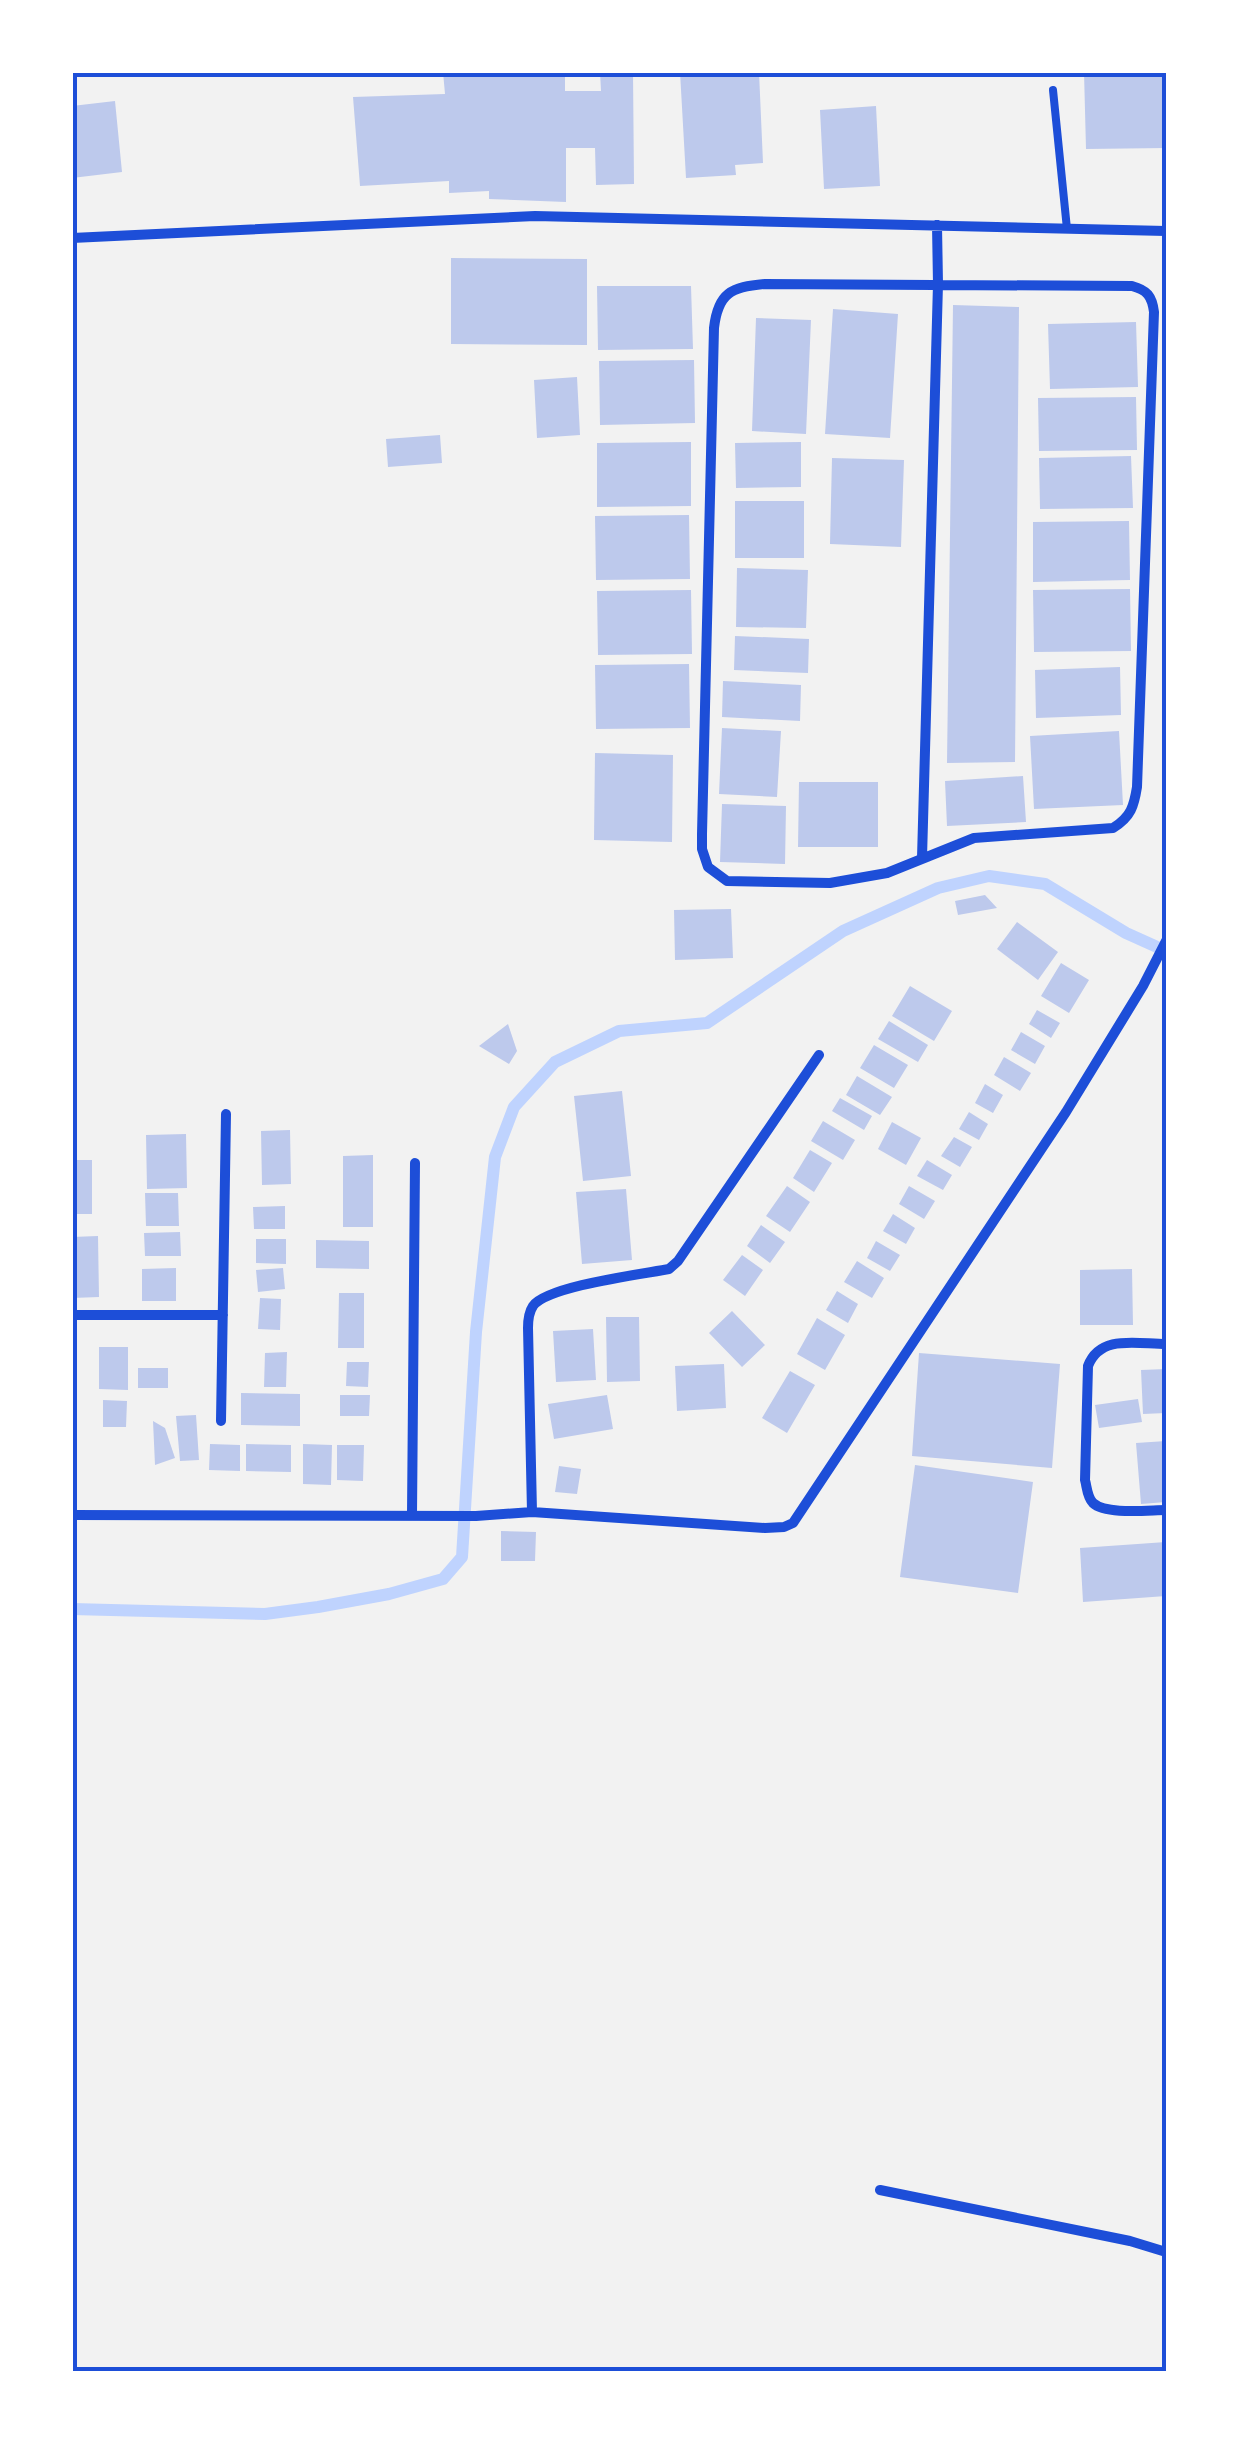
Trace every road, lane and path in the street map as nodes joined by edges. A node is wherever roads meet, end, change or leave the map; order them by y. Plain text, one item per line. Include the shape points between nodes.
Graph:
1 (1054, 90) dead end
2 (937, 225) junction
3 (1067, 229) junction
4 (1166, 231) edge
5 (72, 238) edge
6 (938, 284) junction
7 (922, 858) junction
8 (1166, 941) edge
9 (819, 1055) dead end
10 (226, 1114) dead end
11 (415, 1163) dead end
12 (72, 1315) edge
13 (223, 1316) junction
14 (1166, 1344) edge
15 (220, 1421) dead end
16 (1166, 1510) edge
17 (532, 1512) junction
18 (72, 1515) edge
19 (412, 1515) junction
20 (880, 2190) dead end
21 (1166, 2252) edge

1 - 3 lane
2 - 3 street
2 - 5 street via 535,216
2 - 6 street
3 - 4 street
6 - 7 street
6 - 7 street via 1132,286 1150,294 1154,312 1134,806 1114,828 974,838
6 - 7 street via 736,288 722,298 714,328 702,834 708,867 726,881 830,883 887,873
8 - 17 street via 1066,1112 793,1523 765,1528
9 - 17 street via 670,1269 568,1288 532,1306
10 - 13 street
11 - 19 street
12 - 13 street
13 - 15 street
14 - 16 street via 1108,1344 1092,1356 1086,1480 1094,1505
17 - 19 street
18 - 19 street
20 - 21 street

